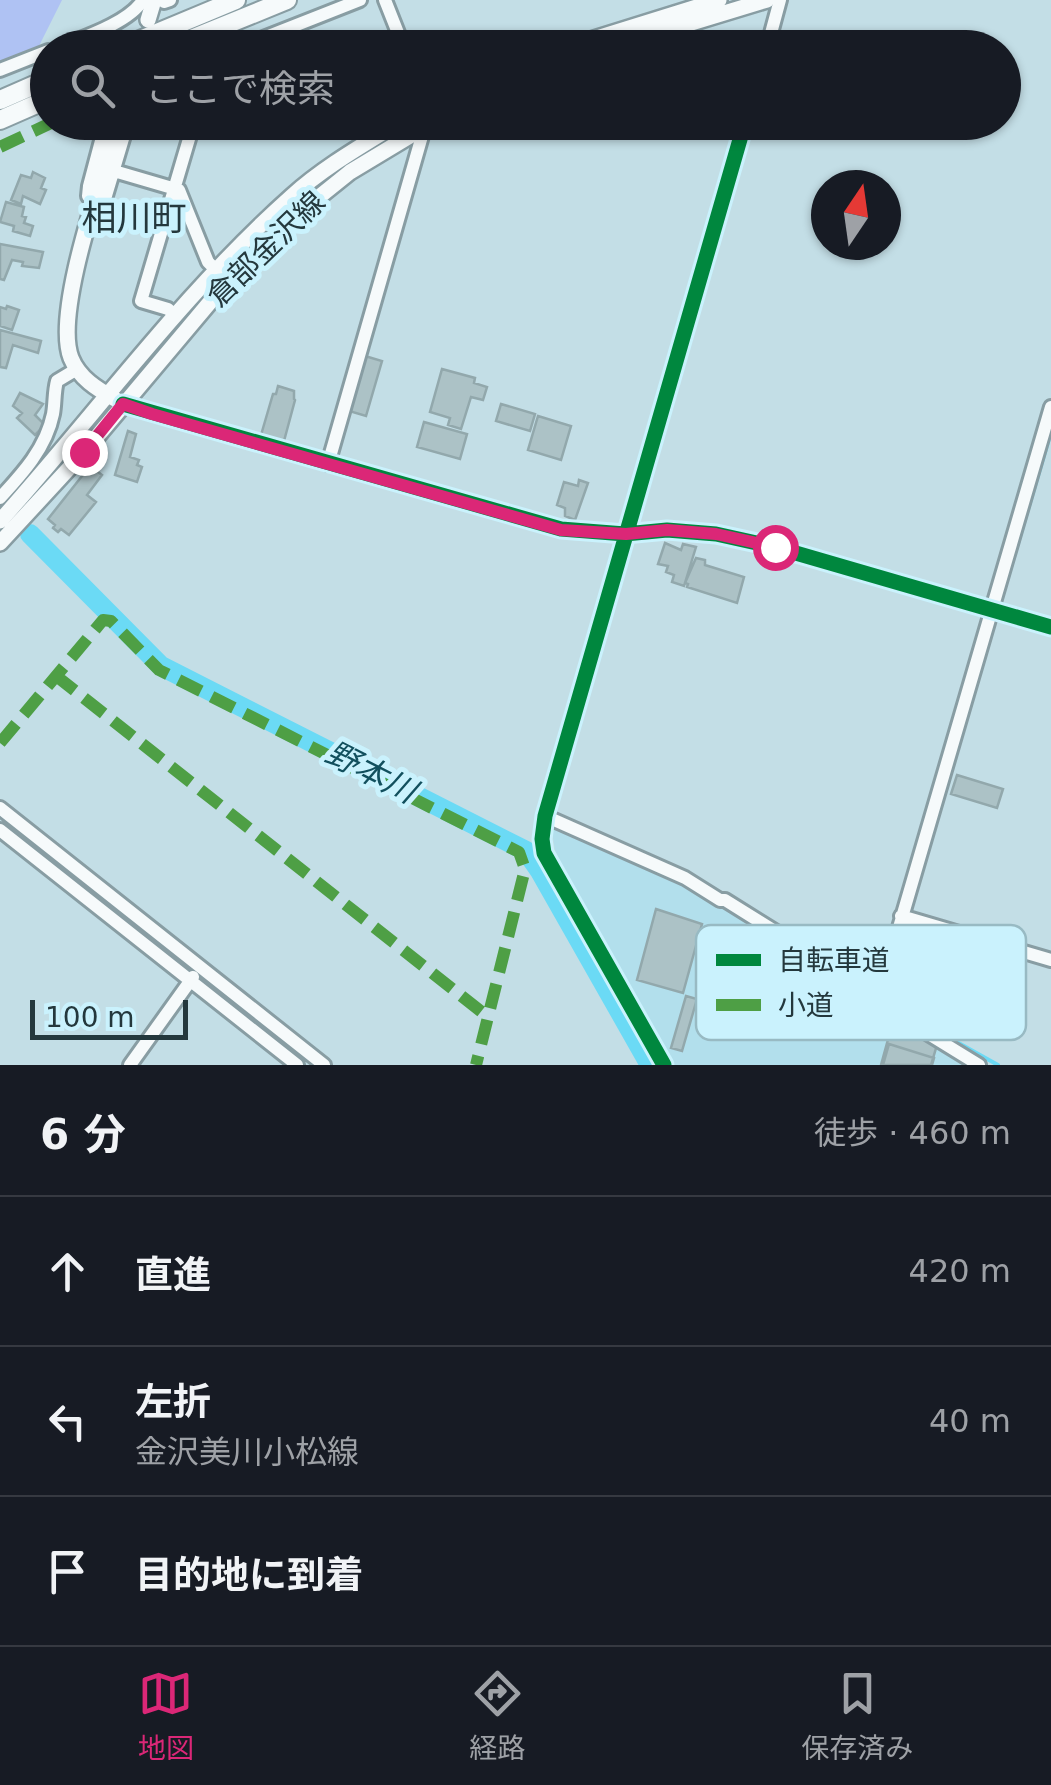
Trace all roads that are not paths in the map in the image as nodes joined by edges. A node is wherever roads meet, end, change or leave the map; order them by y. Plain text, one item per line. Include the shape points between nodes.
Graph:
1 (142, 0) edge
2 (154, 0) edge
3 (236, 0) edge
4 (287, 0) edge
5 (360, 0) edge
6 (385, 0) edge
7 (718, 0) edge
8 (766, 0) edge
9 (780, 0) edge
10 (148, 20) dead end
11 (97, 30) edge
12 (164, 30) edge
13 (213, 30) edge
14 (284, 30) edge
15 (397, 30) edge
16 (623, 30) edge
17 (668, 30) edge
18 (771, 30) edge
19 (30, 62) edge
20 (0, 70) edge
21 (30, 87) edge
22 (0, 100) edge
23 (30, 107) edge
24 (0, 120) edge
25 (101, 140) edge
26 (113, 140) edge
27 (123, 140) edge
28 (189, 140) edge
29 (372, 140) edge
30 (403, 140) edge
31 (424, 140) edge
32 (740, 140) edge
33 (114, 170) junction
34 (174, 188) junction
35 (94, 204) junction
36 (216, 270) junction
37 (176, 316) junction
38 (77, 369) junction
39 (116, 400) junction
40 (1051, 407) edge
41 (328, 464) junction
42 (0, 498) edge
43 (0, 522) edge
44 (626, 534) junction
45 (0, 544) edge
46 (991, 610) junction
47 (1051, 628) edge
48 (0, 808) edge
49 (545, 816) junction
50 (0, 830) edge
51 (901, 916) junction
52 (765, 925) edge
53 (899, 925) edge
54 (932, 925) edge
55 (1026, 953) edge
56 (1051, 960) edge
57 (202, 968) junction
58 (190, 981) junction
59 (938, 1040) edge
60 (130, 1065) edge
61 (297, 1065) edge
62 (324, 1065) edge
63 (664, 1065) edge
64 (979, 1065) edge

1 - 11 street
2 - 10 main road
3 - 12 highway
4 - 13 highway
5 - 14 street
6 - 15 street
7 - 16 main road
8 - 17 main road
9 - 18 street
19 - 20 street
21 - 22 highway
23 - 24 highway
25 - 35 street via 89,186
26 - 35 main road
27 - 33 street
28 - 34 street
29 - 36 main road, 倉部金沢線 via 293,195
30 - 39 main road, 倉部金沢線 via 294,217
31 - 41 street
32 - 44 street
33 - 34 street
33 - 35 street via 105,199
34 - 36 street
34 - 37 street via 141,301
35 - 38 main road via 67,318
36 - 37 main road, 倉部金沢線
37 - 39 main road, 倉部金沢線
38 - 39 main road
38 - 42 street via 56,381 46,435
39 - 41 street
39 - 43 main road
39 - 45 main road via 84,452
40 - 46 street
41 - 44 street via 561,530
44 - 46 street via 716,534
44 - 49 street
46 - 47 street
46 - 51 street
48 - 57 street
49 - 52 street via 685,878
49 - 63 street via 544,853
50 - 58 street
51 - 53 street
51 - 54 street
55 - 56 street
57 - 58 street
57 - 62 street
58 - 60 street
58 - 61 street
59 - 64 street

